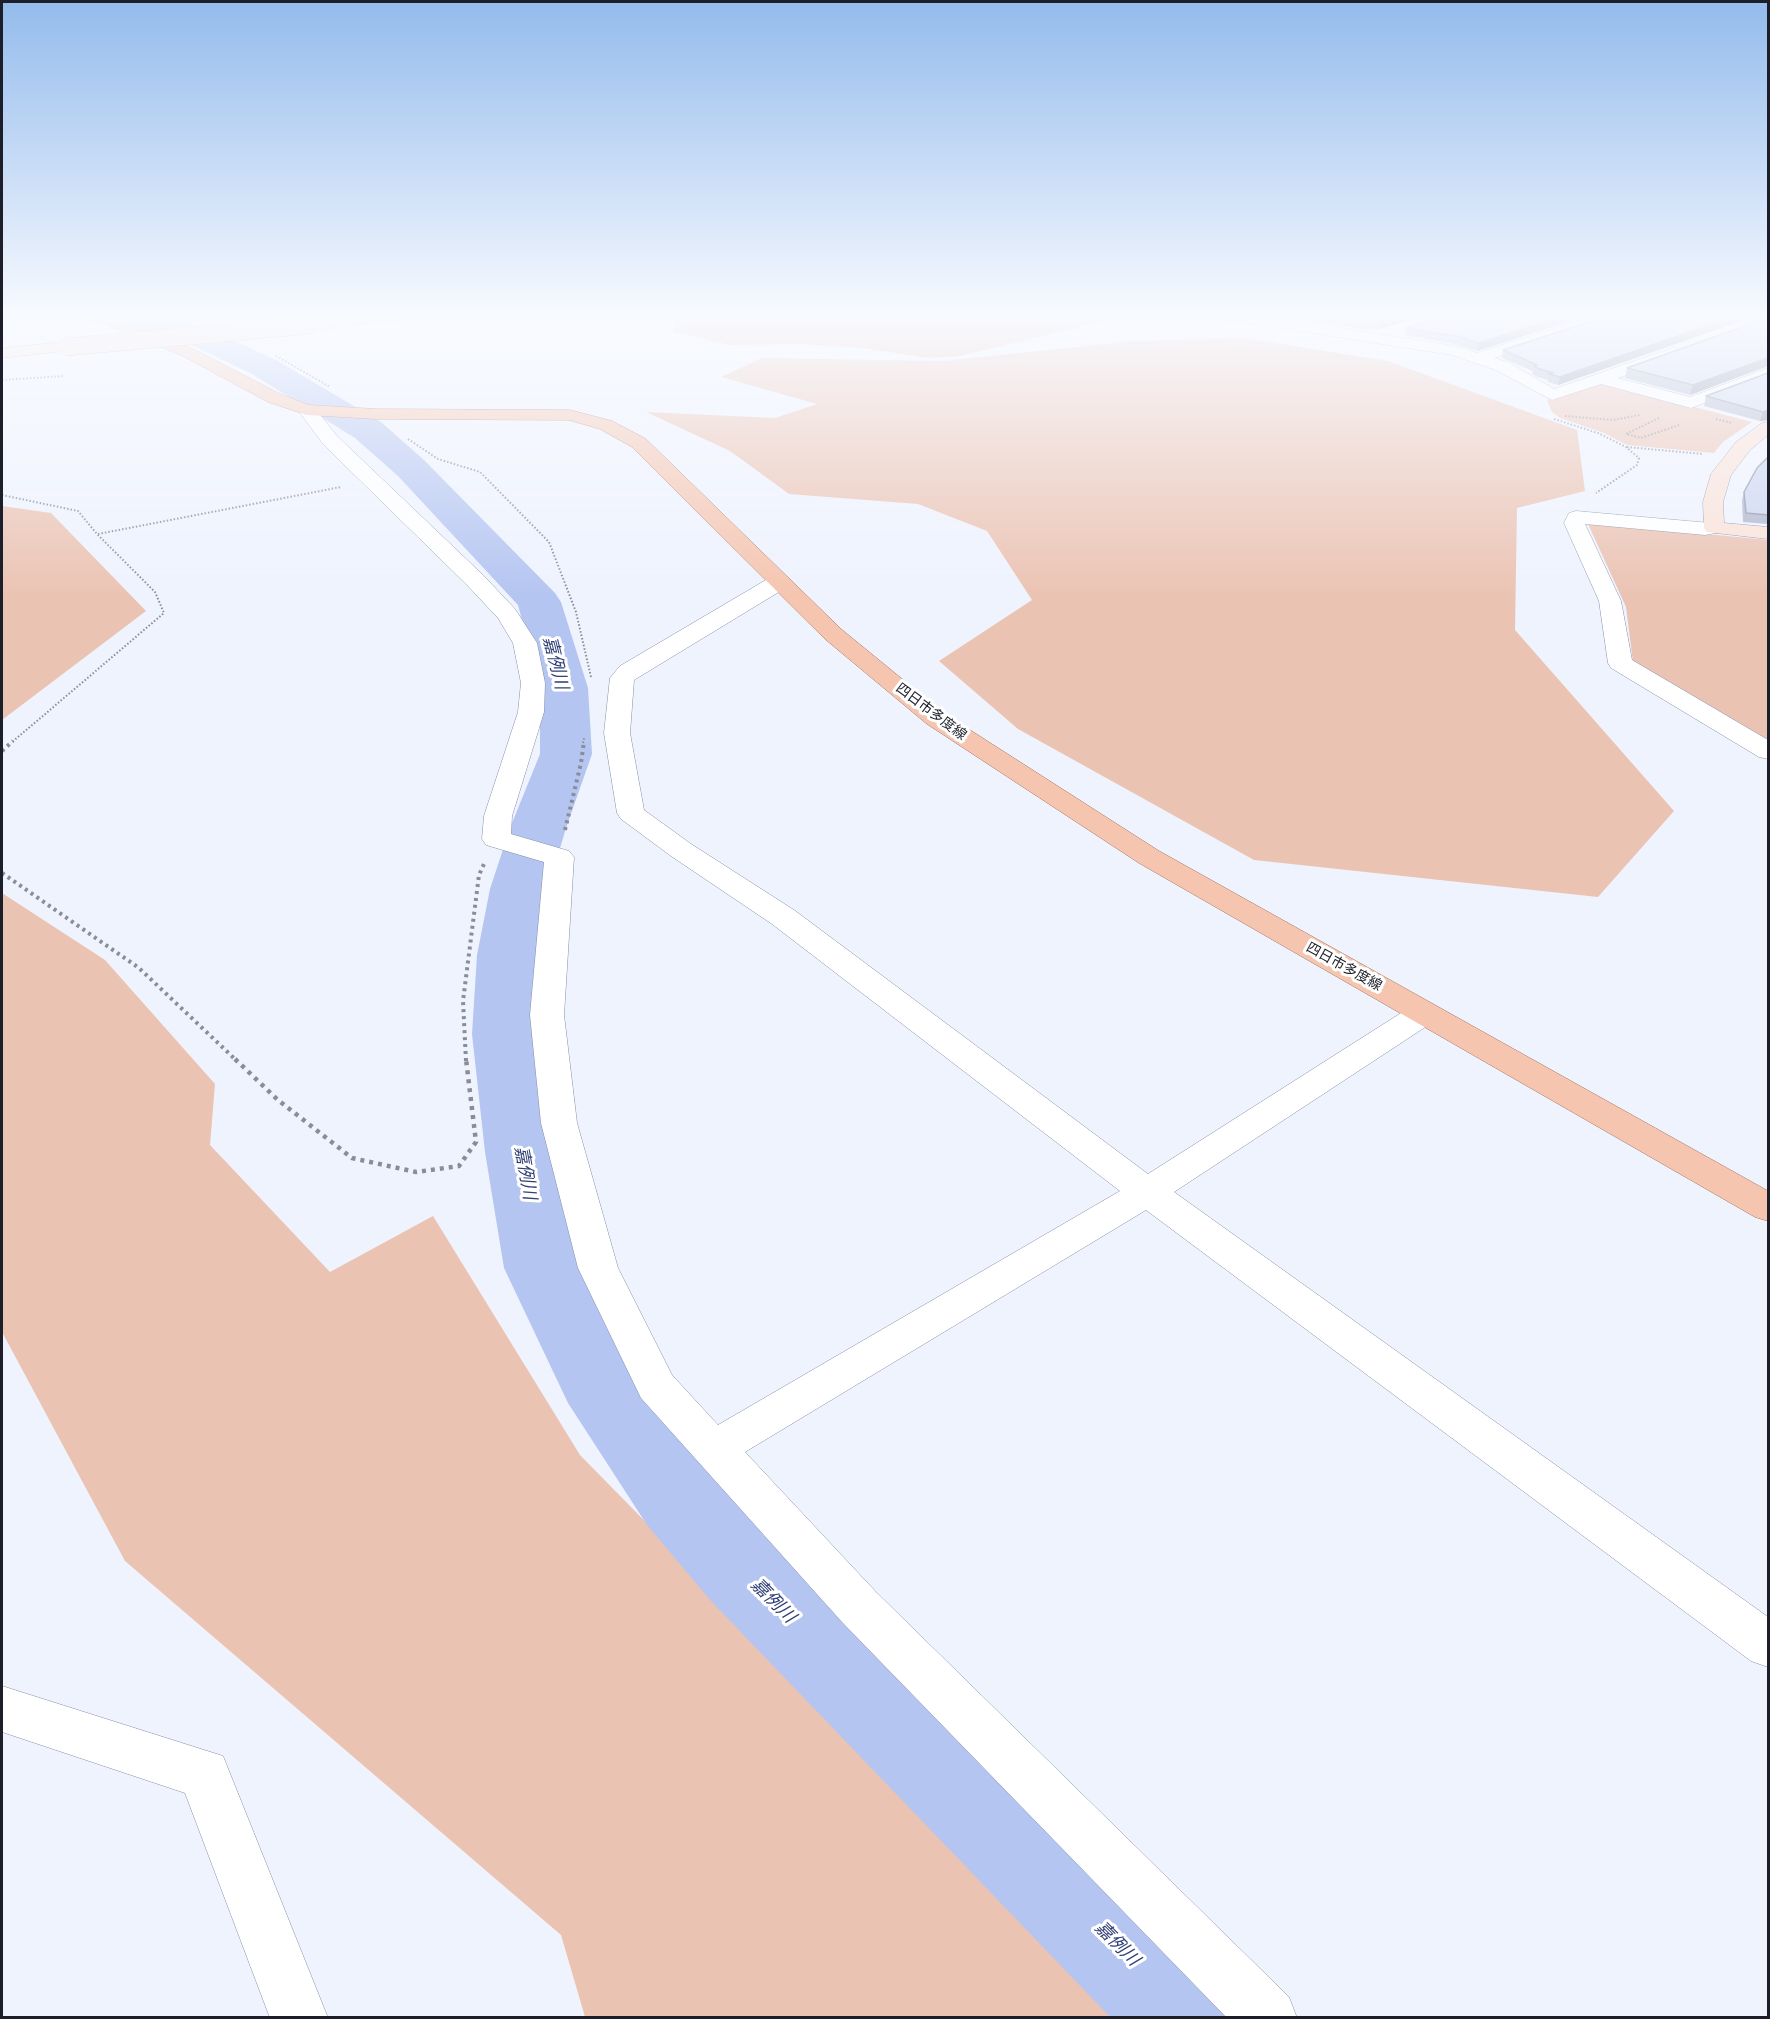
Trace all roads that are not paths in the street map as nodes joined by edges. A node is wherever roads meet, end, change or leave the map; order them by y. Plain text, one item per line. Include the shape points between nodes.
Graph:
1 (299, 407) edge
2 (307, 410) junction
3 (1768, 427) edge
4 (1714, 528) junction
5 (1768, 534) edge
6 (778, 582) junction
7 (1768, 751) edge
8 (1424, 1012) junction
9 (1147, 1192) junction
10 (1768, 1208) edge
11 (714, 1449) junction
12 (1768, 1645) edge
13 (2, 1709) edge
14 (299, 2018) edge
15 (1268, 2018) edge

1 - 2 main road, 四日市多度線
2 - 6 main road, 四日市多度線 via 570,415 606,425 639,443
2 - 11 street via 330,440 507,614 525,643 533,683 531,712 498,816 496,839 559,857 547,1015 559,1124 598,1268 656,1386
3 - 4 main road via 1743,446 1721,474 1713,502
4 - 5 main road
4 - 7 street via 1576,517 1574,523 1610,600 1620,663
6 - 8 main road, 四日市多度線 via 833,634 936,719 1149,857
6 - 9 street via 622,678 617,733 631,813 783,917
8 - 9 street
8 - 10 main road, 四日市多度線
9 - 11 street
9 - 12 street
11 - 15 street via 859,1607
13 - 14 street via 204,1774

